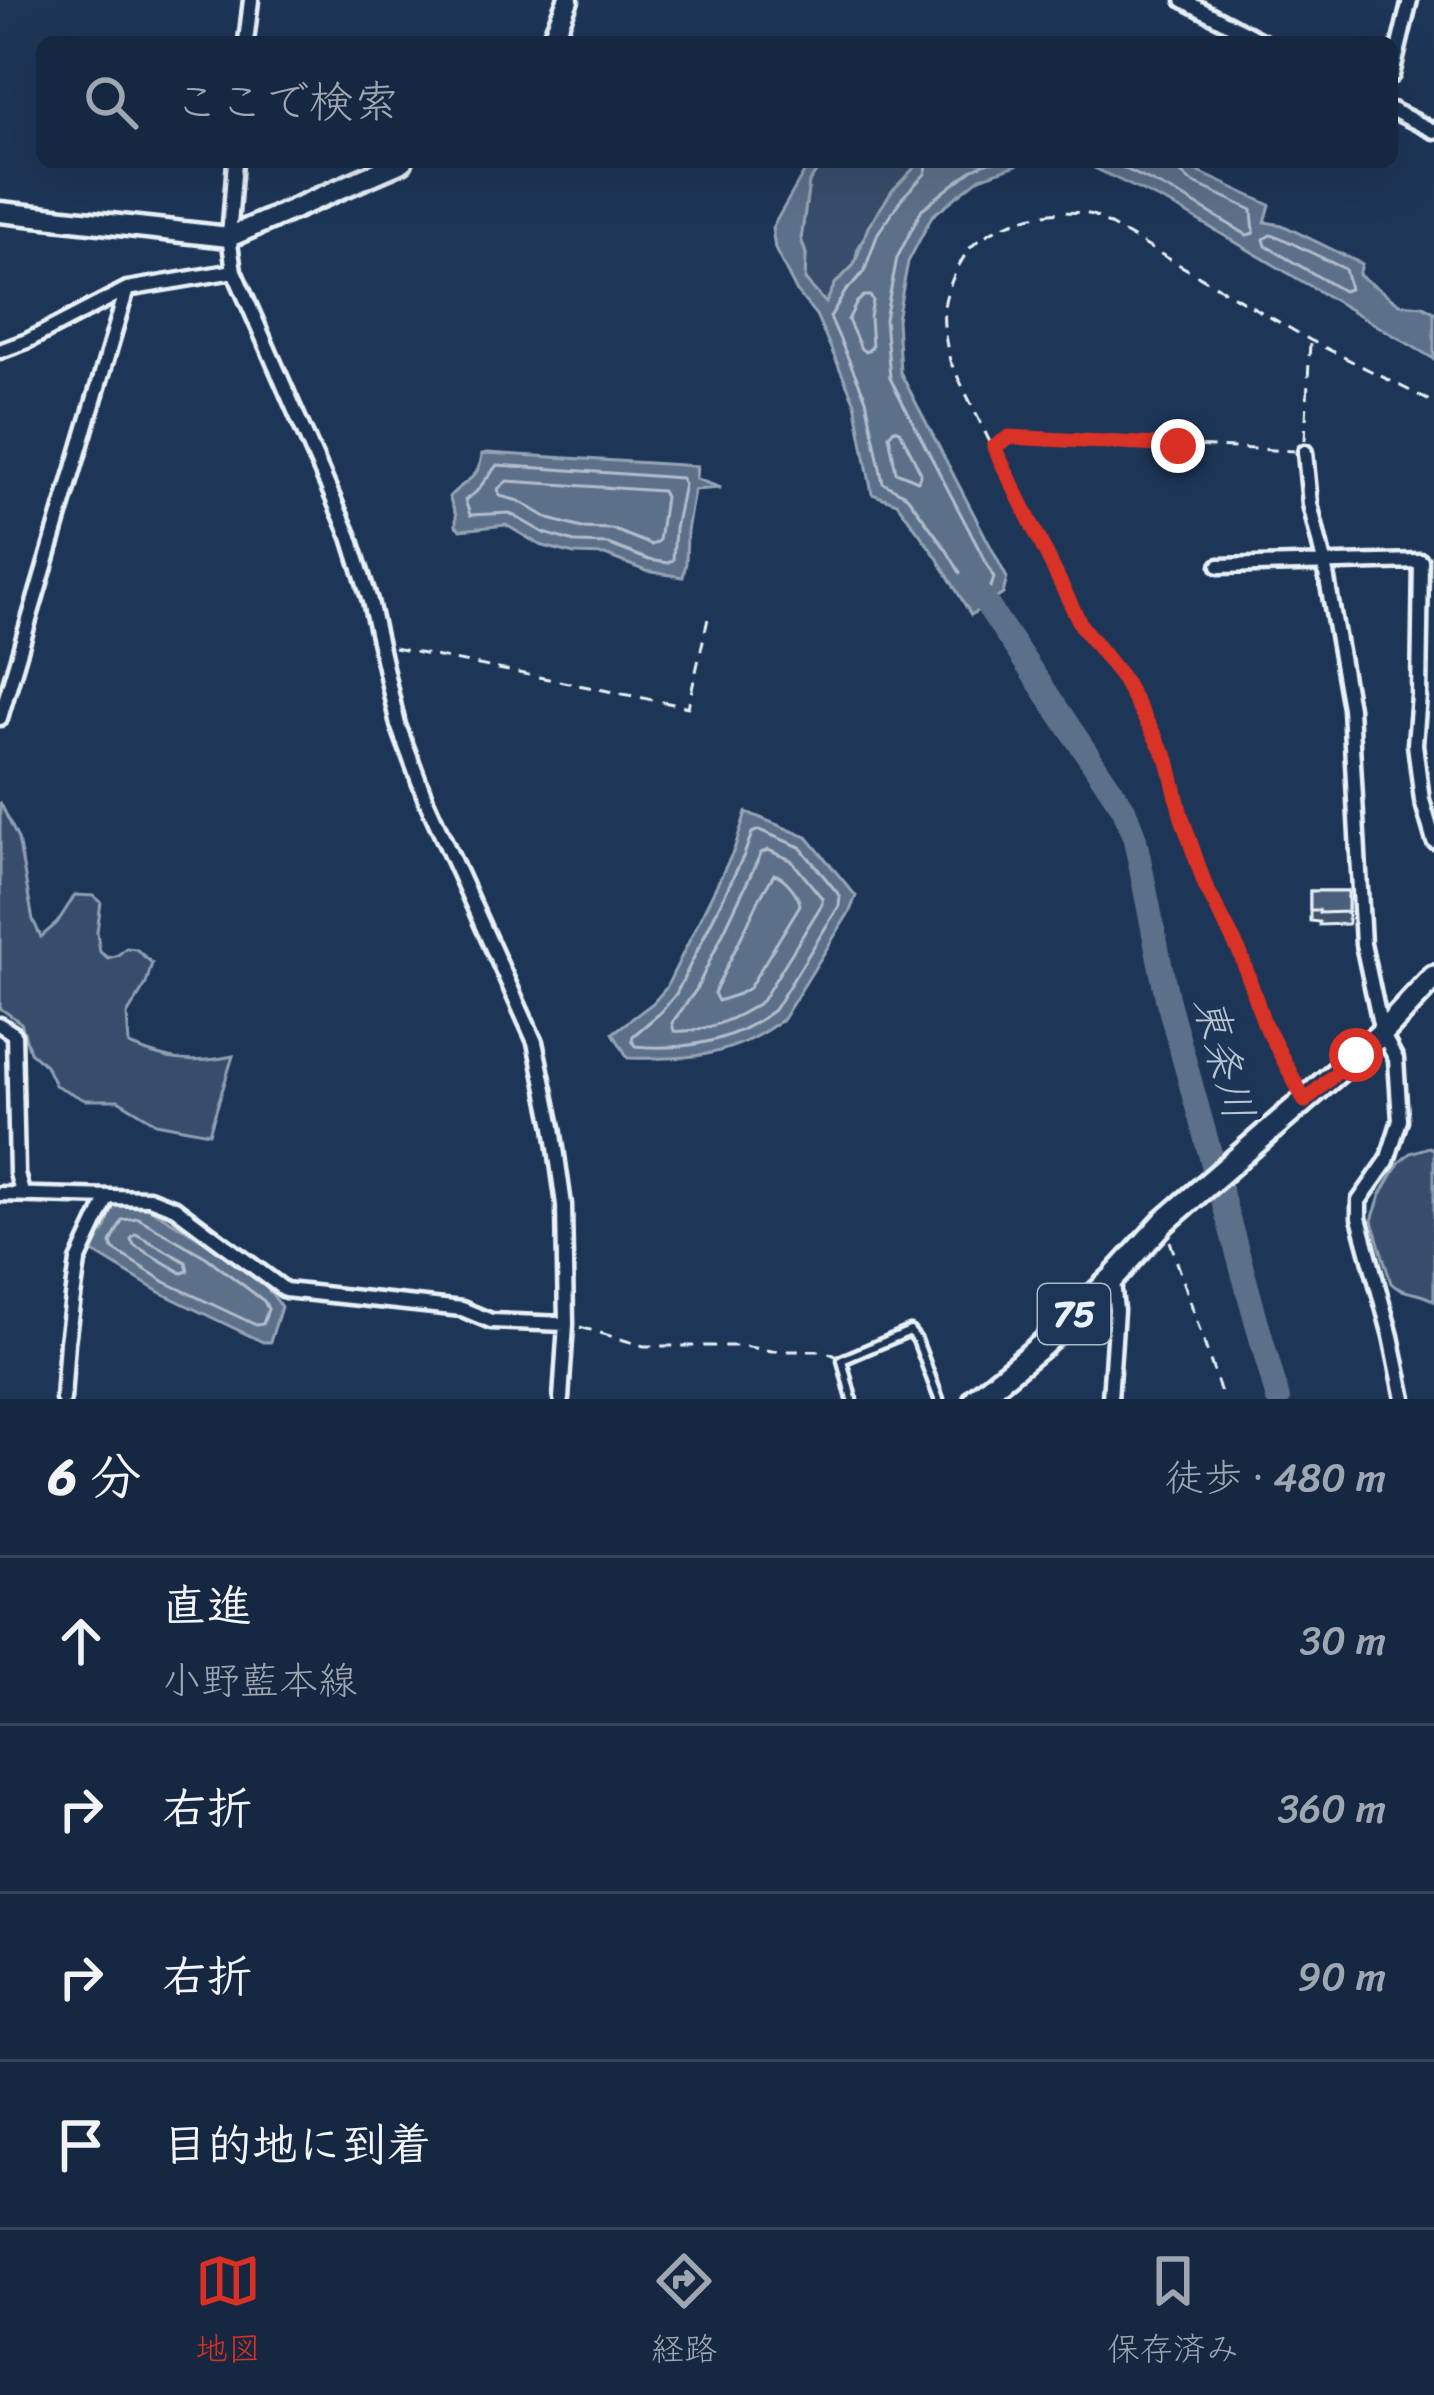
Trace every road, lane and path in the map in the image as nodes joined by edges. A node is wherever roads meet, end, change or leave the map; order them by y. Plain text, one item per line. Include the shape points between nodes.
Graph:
1 (251, 0) edge
2 (568, 0) edge
3 (1184, 0) edge
4 (1410, 0) edge
5 (247, 36) edge
6 (553, 36) edge
7 (1252, 36) edge
8 (1398, 50) edge
9 (1398, 113) edge
10 (1434, 131) edge
11 (235, 168) edge
12 (389, 168) edge
13 (0, 212) edge
14 (229, 237) junction
15 (234, 271) junction
16 (127, 289) junction
17 (1310, 340) junction
18 (0, 351) edge
19 (1434, 403) edge
20 (994, 447) junction
21 (1304, 452) junction
22 (1324, 562) junction
23 (1219, 566) dead end
24 (709, 614) dead end
25 (379, 645) junction
26 (0, 718) edge
27 (1434, 841) edge
28 (1434, 977) edge
29 (0, 1025) edge
30 (1382, 1033) junction
31 (1305, 1101) junction
32 (22, 1193) junction
33 (0, 1194) edge
34 (108, 1196) junction
35 (1164, 1222) junction
36 (1112, 1279) junction
37 (566, 1324) junction
38 (842, 1360) junction
39 (63, 1399) edge
40 (561, 1399) edge
41 (852, 1399) edge
42 (939, 1399) edge
43 (976, 1399) edge
44 (1110, 1399) edge
45 (1223, 1399) edge
46 (1404, 1399) edge

1 - 5 street
2 - 6 main road
3 - 7 street
4 - 8 street
9 - 10 street
11 - 14 street
12 - 14 main road
13 - 14 main road
14 - 15 street
15 - 16 street
15 - 25 street via 350,537
16 - 18 street
16 - 26 street
17 - 19 path
17 - 20 path via 1093,215 1071,210 1012,221 970,248 947,290 943,322 950,361
17 - 21 path
20 - 21 path via 1009,437
20 - 31 path via 1082,627 1121,676 1168,760 1205,885
21 - 22 street
22 - 23 street
22 - 27 street via 1421,561 1415,744
22 - 30 street via 1350,708 1364,944
24 - 25 path via 688,706
25 - 37 street via 426,800 535,1042 564,1205
28 - 30 main road, 75
29 - 32 street via 14,1034
30 - 31 main road, 75
30 - 46 street via 1396,1059 1400,1120 1387,1161 1359,1201 1359,1218
31 - 35 main road, 75
32 - 33 street
32 - 34 street
34 - 37 street via 175,1208 285,1290 462,1309 491,1321
34 - 39 street via 78,1262
35 - 36 main road, 75
35 - 45 path
36 - 43 main road, 75
36 - 44 street
37 - 38 path via 644,1346 824,1351
37 - 40 street
38 - 41 lane
38 - 42 lane via 910,1330

